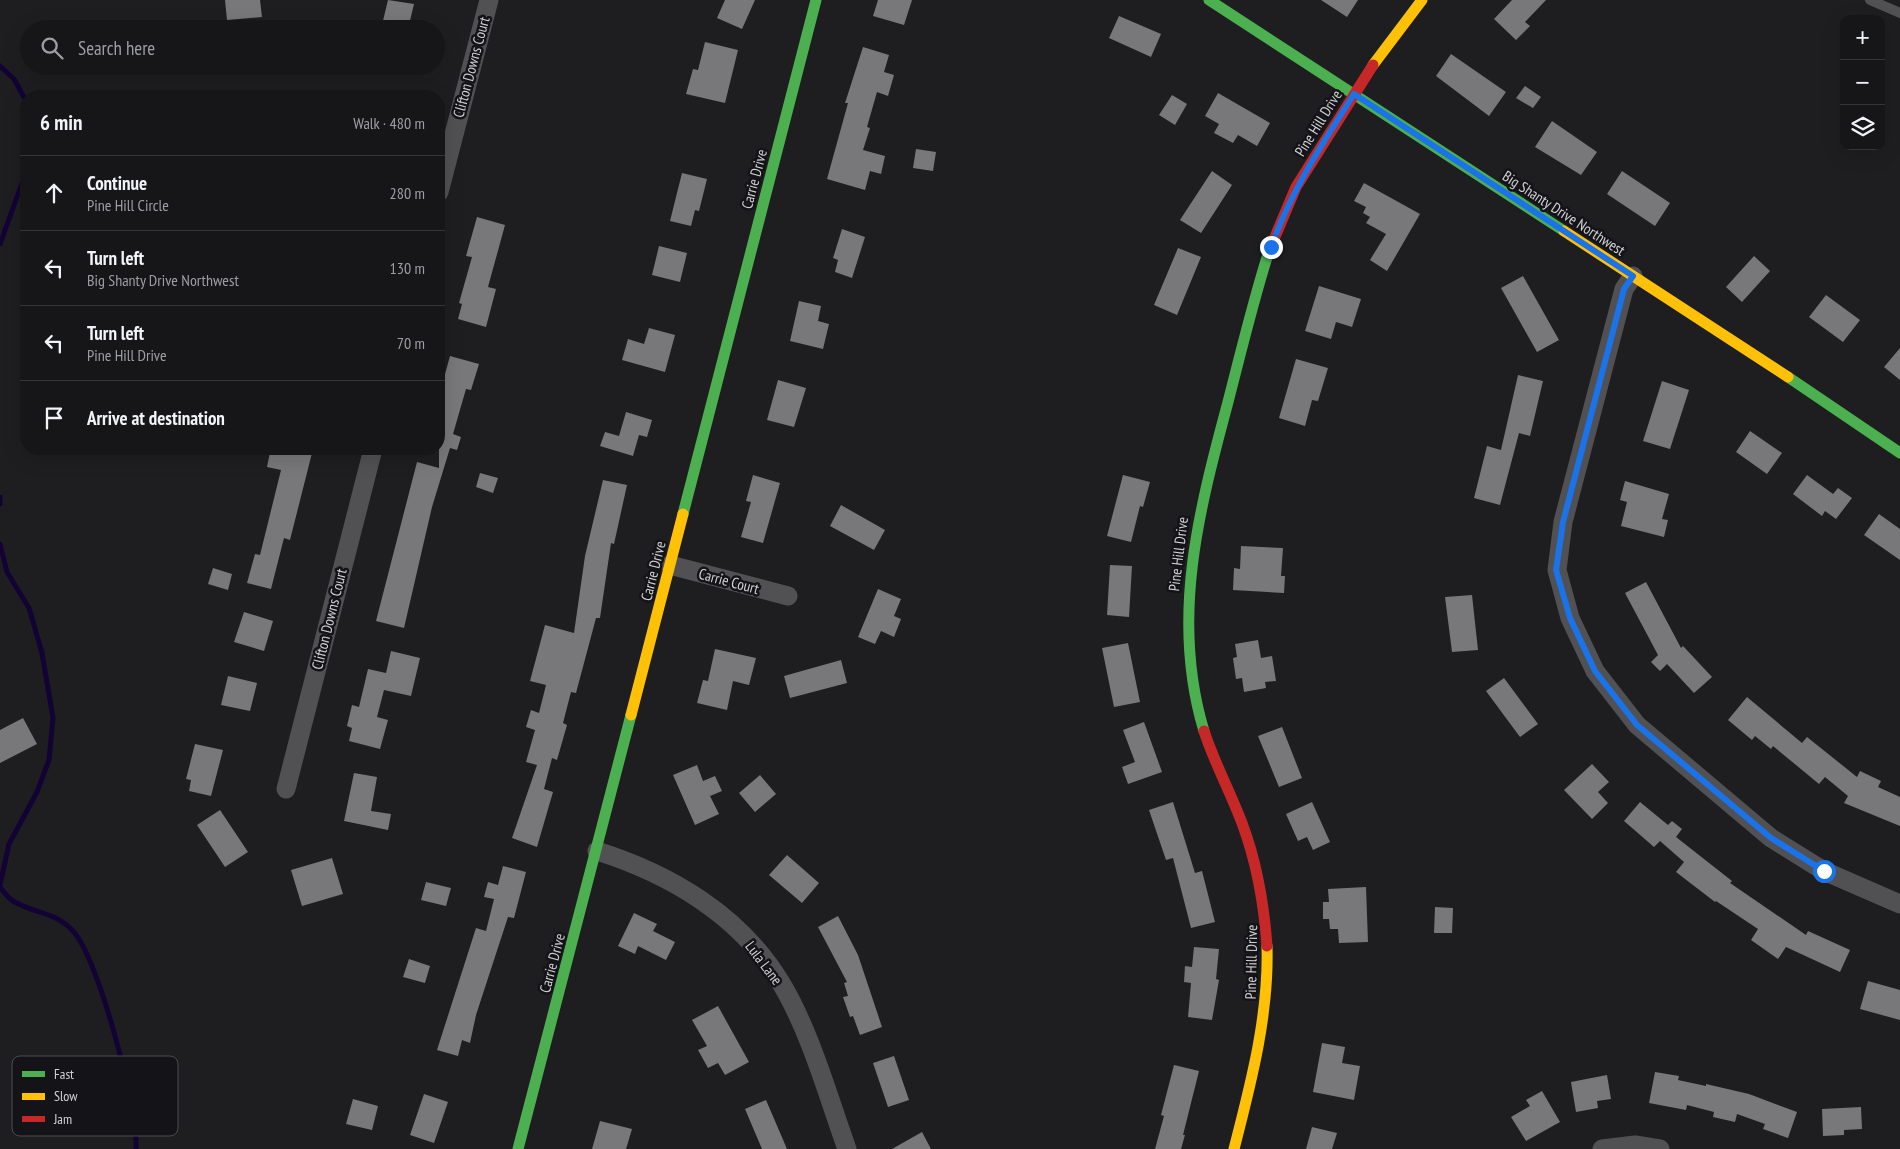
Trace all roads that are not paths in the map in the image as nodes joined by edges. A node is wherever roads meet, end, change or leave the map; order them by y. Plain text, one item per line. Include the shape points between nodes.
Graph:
1 (489, 0) edge
2 (816, 0) edge
3 (1209, 0) edge
4 (1422, 0) edge
5 (1869, 1) edge
6 (1900, 13) edge
7 (1354, 94) junction
8 (445, 169) edge
9 (1633, 276) junction
10 (1900, 453) edge
11 (371, 455) edge
12 (670, 565) junction
13 (788, 596) dead end
14 (286, 789) dead end
15 (597, 851) junction
16 (1900, 904) edge
17 (518, 1149) edge
18 (847, 1149) edge
19 (1234, 1149) edge
20 (1602, 1149) edge
21 (1660, 1149) edge

1 - 8 street, Clifton Downs Court
2 - 12 street, Carrie Drive
3 - 7 street, Big Shanty Drive Northwest
4 - 7 street, Pine Hill Drive via 1387,44
5 - 6 lane
7 - 9 street, Big Shanty Drive Northwest
7 - 19 street, Pine Hill Drive via 1285,208 1271,247 1191,547 1187,596 1191,676 1209,746 1244,825 1266,918 1265,1016
9 - 10 street, Big Shanty Drive Northwest
9 - 16 street via 1624,289 1563,522 1556,570 1570,618 1595,671 1637,725 1771,838 1824,871
11 - 14 street, Clifton Downs Court
12 - 13 street, Carrie Court
12 - 15 street, Carrie Drive
15 - 17 street, Carrie Drive
15 - 18 street, Lula Lane via 642,866 677,884 723,915 758,950 781,983 798,1019
20 - 21 street via 1635,1145

